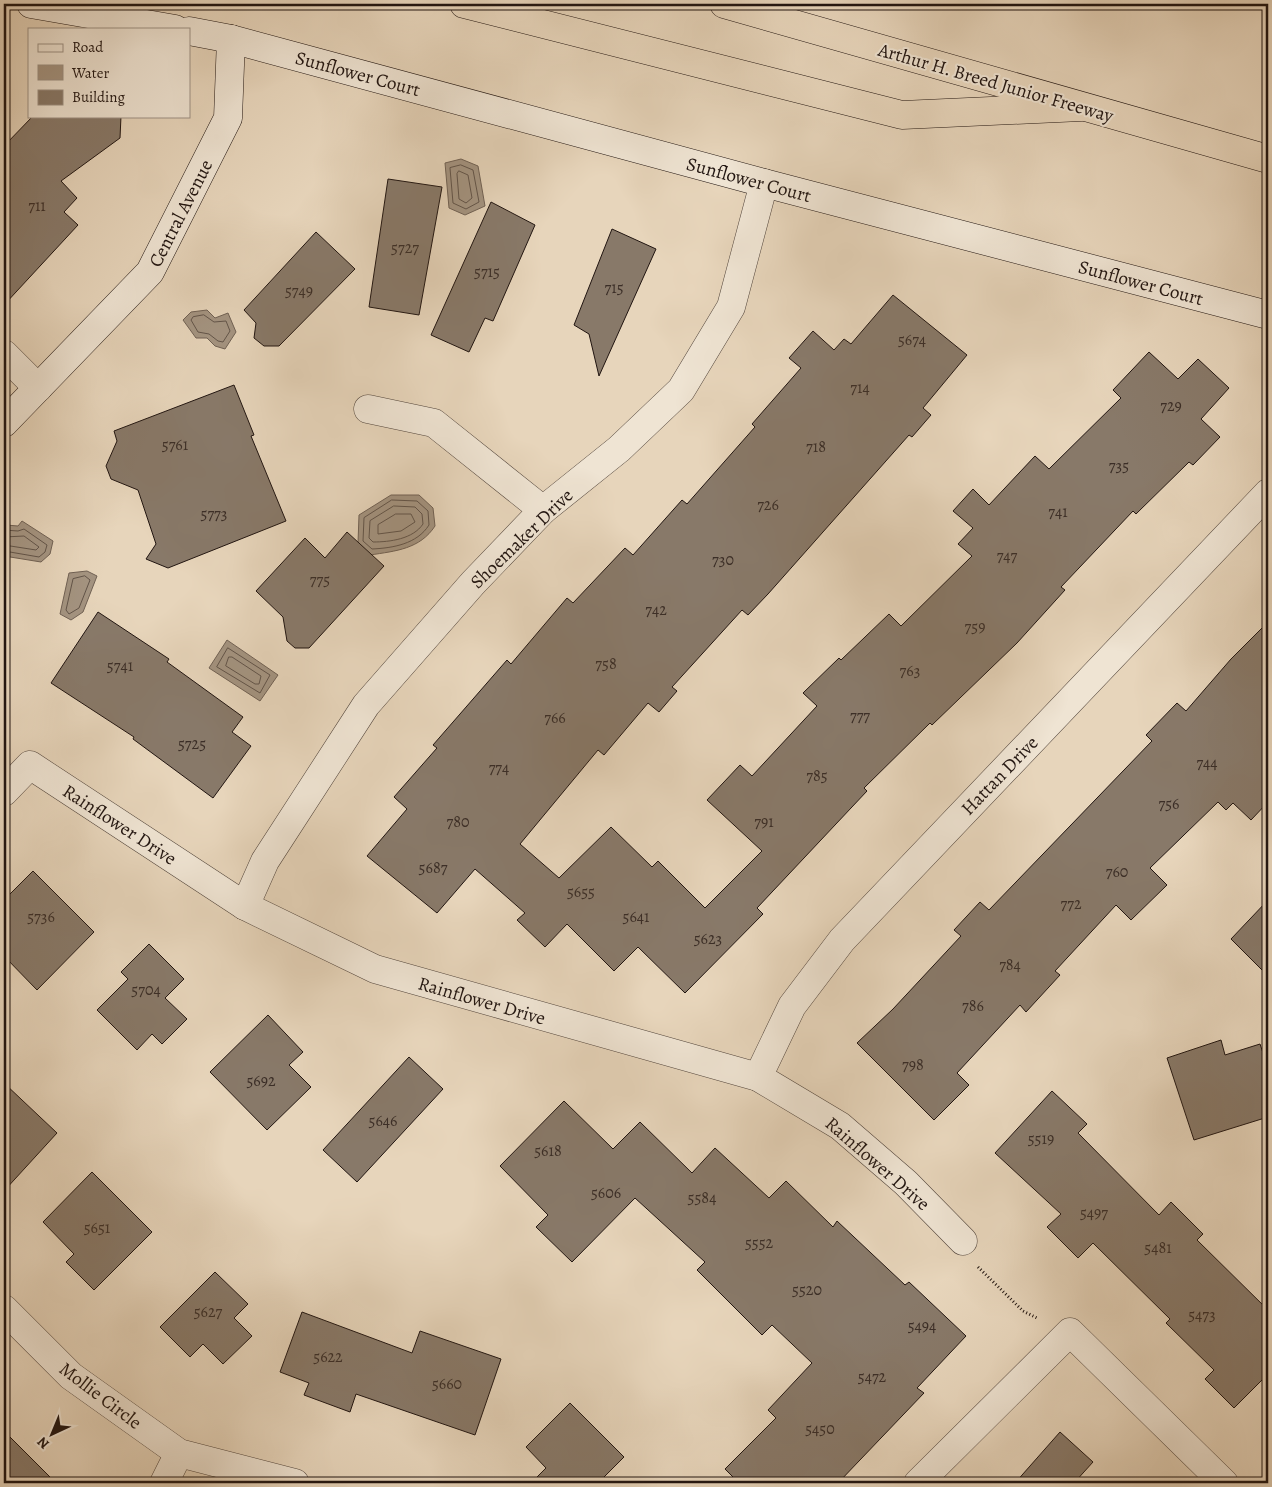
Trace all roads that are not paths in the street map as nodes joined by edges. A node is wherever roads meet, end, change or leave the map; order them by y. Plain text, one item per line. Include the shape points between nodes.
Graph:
1 (31, 4) edge
2 (464, 4) edge
3 (724, 4) edge
4 (168, 28) edge
5 (190, 31) edge
6 (231, 38) junction
7 (1081, 107) junction
8 (1268, 159) edge
9 (764, 183) junction
10 (1268, 315) edge
11 (4, 354) edge
12 (38, 388) junction
13 (368, 409) dead end
14 (4, 423) edge
15 (1268, 493) edge
16 (543, 510) junction
17 (4, 792) edge
18 (245, 906) junction
19 (758, 1077) junction
20 (963, 1241) road end
21 (4, 1309) edge
22 (179, 1453) junction
23 (164, 1483) edge
24 (296, 1483) edge
25 (918, 1483) edge
26 (1224, 1483) edge

1 - 4 street
2 - 7 highway via 902,115
3 - 7 highway, Arthur H. Breed Junior Freeway
5 - 6 street, Sunflower Court
6 - 9 street, Sunflower Court
6 - 12 street, Central Avenue via 228,118 150,272
7 - 8 highway, Arthur H. Breed Junior Freeway
9 - 10 street, Sunflower Court
9 - 16 street, Shoemaker Drive via 731,307 681,390 619,450
11 - 12 street
12 - 14 street, Central Avenue
13 - 16 street via 434,423
15 - 19 street, Hattan Drive via 842,940 792,1006
16 - 18 street, Shoemaker Drive via 473,583 366,705 265,860
17 - 18 street, Rainflower Drive via 30,765
18 - 19 street, Rainflower Drive via 375,969
19 - 20 street, Rainflower Drive via 840,1126 906,1183
21 - 22 street, Mollie Circle via 71,1376
22 - 23 street
22 - 24 street
25 - 26 street via 1070,1332

